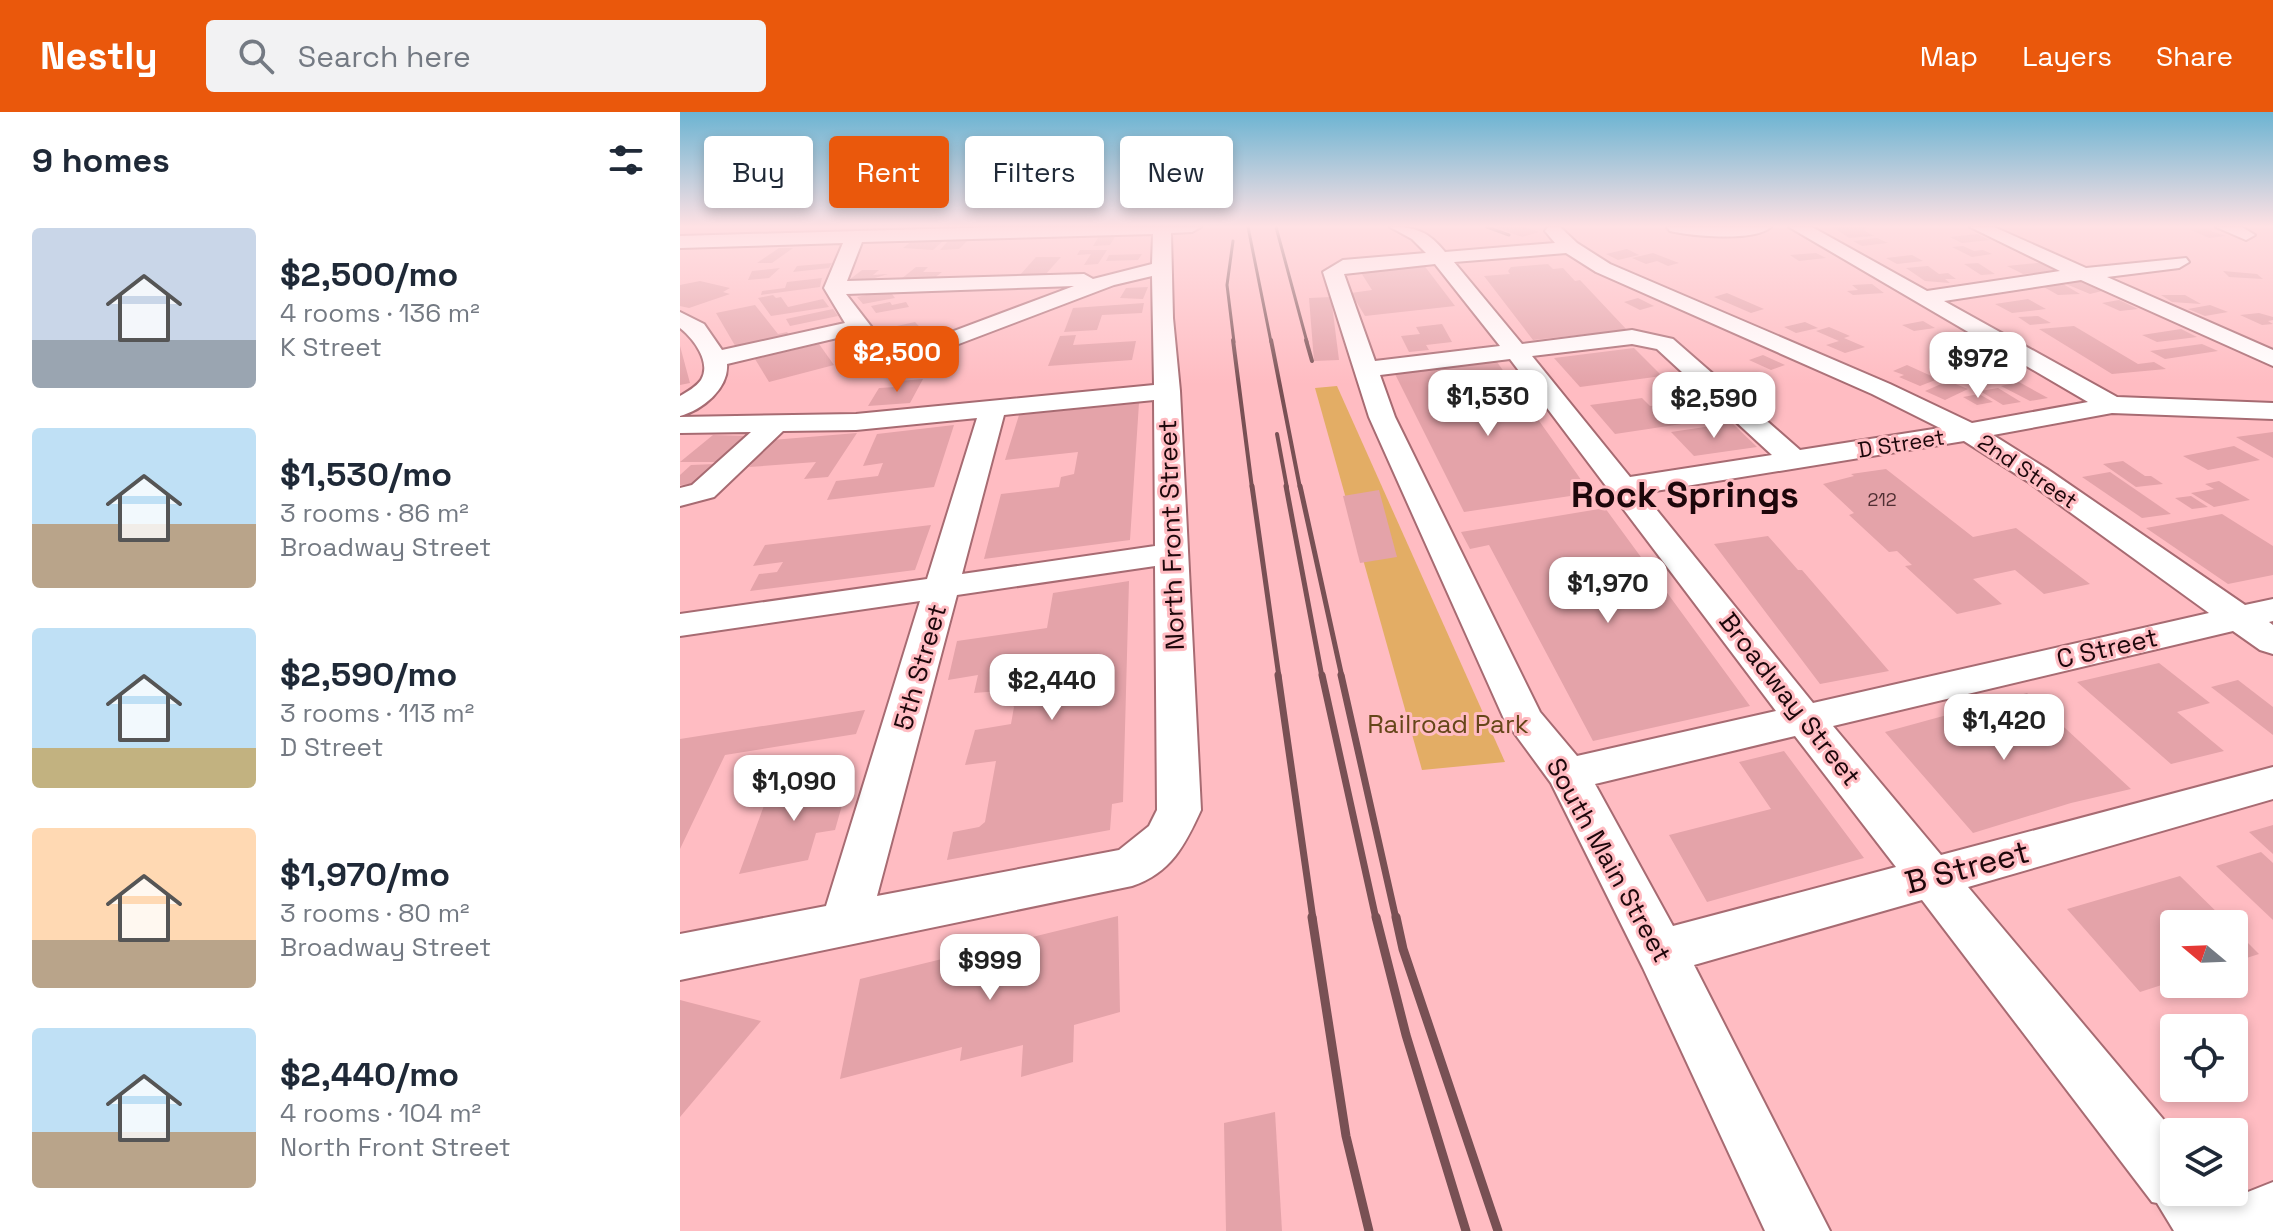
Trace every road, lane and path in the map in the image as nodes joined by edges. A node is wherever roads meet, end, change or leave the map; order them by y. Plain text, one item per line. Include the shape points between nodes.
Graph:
1 (838, 279) edge
2 (1114, 279) edge
3 (1162, 279) edge
4 (1336, 279) edge
5 (1457, 279) edge
6 (1629, 279) edge
7 (1891, 279) edge
8 (2048, 279) edge
9 (2095, 279) edge
10 (1107, 281) junction
11 (834, 288) junction
12 (1924, 298) junction
13 (680, 319) edge
14 (860, 326) junction
15 (1516, 351) junction
16 (716, 359) junction
17 (2273, 359) edge
18 (1364, 370) junction
19 (1167, 391) junction
20 (2112, 405) junction
21 (680, 408) edge
22 (993, 408) junction
23 (2273, 411) edge
24 (680, 425) edge
25 (774, 425) junction
26 (1969, 432) junction
27 (1794, 460) junction
28 (1624, 487) junction
29 (680, 497) edge
30 (1171, 554) junction
31 (944, 587) junction
32 (2255, 614) edge
33 (680, 625) edge
34 (2273, 642) edge
35 (1803, 718) junction
36 (1568, 774) junction
37 (2273, 783) edge
38 (1934, 876) junction
39 (845, 924) junction
40 (1661, 952) junction
41 (680, 957) edge
42 (2160, 1162) edge
43 (2194, 1206) edge
44 (2273, 1218) edge
45 (1798, 1231) edge
46 (2214, 1231) edge
47 (2241, 1231) edge

1 - 11 street
2 - 10 street
3 - 19 street, North Front Street
4 - 18 street, South Main Street
5 - 15 street, Broadway Street
6 - 26 street, 2nd Street
7 - 12 street
8 - 12 street
9 - 17 street
10 - 11 street
10 - 14 street via 892,359 883,358
11 - 14 street
12 - 20 street
13 - 16 street via 699,331
14 - 16 street
15 - 18 street
15 - 27 street via 1632,337 1665,344
15 - 28 street, Broadway Street
16 - 21 street via 717,376
18 - 36 street, South Main Street via 1403,468 1524,719
19 - 22 street
19 - 30 street, North Front Street
20 - 23 street, D Street
20 - 26 street, D Street
22 - 25 street
22 - 31 street, 5th Street
24 - 25 street
25 - 29 street via 703,491
26 - 27 street, D Street
26 - 32 street, 2nd Street
27 - 28 street, D Street
28 - 35 street, Broadway Street
30 - 31 street
30 - 39 street, North Front Street via 1179,810 1165,839 1132,867
31 - 33 street
31 - 39 street, 5th Street
32 - 34 street, 2nd Street
32 - 35 street, C Street
35 - 36 street, C Street
35 - 38 street, Broadway Street
36 - 40 street, South Main Street
37 - 38 street, B Street
38 - 40 street, B Street
38 - 42 street, Broadway Street
39 - 41 street
40 - 45 street, South Main Street
43 - 46 street
44 - 47 main road

